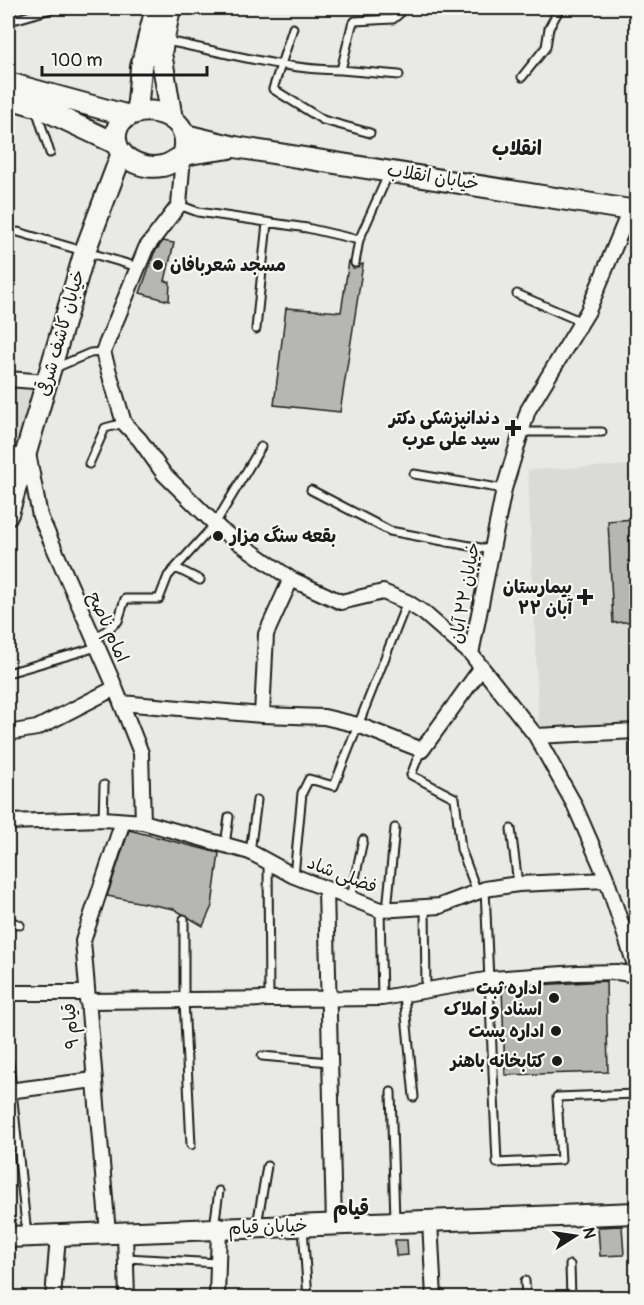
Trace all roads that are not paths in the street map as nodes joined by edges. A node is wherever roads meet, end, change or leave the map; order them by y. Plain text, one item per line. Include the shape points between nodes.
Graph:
1 (55, 8) edge
2 (156, 8) edge
3 (170, 8) edge
4 (560, 8) edge
5 (399, 14) dead end
6 (8, 16) edge
7 (292, 28) dead end
8 (164, 41) junction
9 (280, 63) junction
10 (141, 67) junction
11 (163, 68) junction
12 (341, 70) junction
13 (399, 75) dead end
14 (522, 76) dead end
15 (8, 83) edge
16 (8, 98) edge
17 (36, 106) junction
18 (133, 114) junction
19 (172, 119) junction
20 (370, 133) dead end
21 (185, 135) junction
22 (235, 147) junction
23 (120, 149) junction
24 (50, 153) dead end
25 (183, 156) junction
26 (390, 170) junction
27 (179, 205) junction
28 (634, 212) edge
29 (267, 223) junction
30 (18, 231) dead end
31 (359, 240) junction
32 (86, 251) junction
33 (355, 263) dead end
34 (138, 267) junction
35 (517, 294) dead end
36 (582, 322) junction
37 (256, 329) dead end
38 (103, 352) junction
39 (48, 376) junction
40 (8, 379) edge
41 (124, 423) junction
42 (520, 432) junction
43 (602, 432) dead end
44 (261, 447) dead end
45 (20, 454) edge
46 (88, 465) dead end
47 (414, 474) dead end
48 (504, 489) junction
49 (311, 490) dead end
50 (8, 514) edge
51 (215, 524) junction
52 (491, 550) junction
53 (176, 568) junction
54 (291, 579) junction
55 (200, 580) dead end
56 (407, 602) junction
57 (96, 644) junction
58 (471, 654) junction
59 (482, 667) junction
60 (8, 673) edge
61 (115, 688) junction
62 (121, 703) junction
63 (262, 715) junction
64 (358, 724) junction
65 (635, 731) edge
66 (8, 732) edge
67 (536, 736) junction
68 (422, 750) junction
69 (104, 785) dead end
70 (257, 800) dead end
71 (636, 809) edge
72 (229, 817) dead end
73 (103, 819) junction
74 (123, 821) junction
75 (8, 822) edge
76 (143, 822) junction
77 (395, 828) dead end
78 (511, 829) dead end
79 (363, 840) dead end
80 (225, 845) junction
81 (250, 852) junction
82 (268, 862) junction
83 (294, 876) junction
84 (607, 880) junction
85 (518, 884) junction
86 (326, 889) junction
87 (481, 890) junction
88 (351, 898) junction
89 (425, 907) junction
90 (383, 909) junction
91 (184, 919) dead end
92 (8, 920) edge
93 (20, 925) dead end
94 (636, 968) edge
95 (636, 975) edge
96 (491, 979) junction
97 (426, 992) junction
98 (8, 993) edge
99 (404, 995) junction
100 (87, 997) junction
101 (382, 998) junction
102 (183, 1000) junction
103 (269, 1000) junction
104 (328, 1000) junction
105 (262, 1056) dead end
106 (9, 1062) edge
107 (329, 1062) junction
108 (94, 1080) junction
109 (10, 1091) edge
110 (391, 1092) dead end
111 (636, 1094) edge
112 (414, 1097) dead end
113 (191, 1145) dead end
114 (267, 1166) dead end
115 (219, 1191) dead end
116 (636, 1213) edge
117 (430, 1221) junction
118 (395, 1222) junction
119 (334, 1225) junction
120 (303, 1226) junction
121 (257, 1228) junction
122 (216, 1229) junction
123 (117, 1233) junction
124 (58, 1236) junction
125 (17, 1237) edge
126 (126, 1258) junction
127 (218, 1263) junction
128 (570, 1265) dead end
129 (525, 1281) dead end
130 (53, 1298) edge
131 (127, 1298) edge
132 (217, 1298) edge
133 (308, 1298) edge
134 (434, 1298) edge
135 (526, 1298) edge
136 (571, 1298) edge

1 - 6 lane via 17,19
2 - 10 main road
3 - 8 main road
4 - 14 lane via 549,28 546,47
5 - 12 lane via 393,19 355,21
7 - 9 lane
8 - 9 lane
8 - 11 main road
9 - 12 lane via 297,69
9 - 20 lane via 273,89 323,120
10 - 11 main road via 143,73 155,77
10 - 18 main road
11 - 19 main road
12 - 13 lane
15 - 18 main road
16 - 17 main road
17 - 23 main road
17 - 24 lane
18 - 19 main road via 156,112
18 - 23 main road via 116,133
19 - 21 main road
21 - 22 main road
21 - 25 main road
22 - 25 main road
22 - 26 main road, خیابان انقلاب
23 - 25 main road via 130,160 146,167 164,166
23 - 32 main road, خیابان کاشف شرقی
25 - 27 street
26 - 28 main road, خیابان انقلاب
26 - 31 lane
27 - 29 lane via 198,212
27 - 34 street via 146,248
28 - 36 street, خیابان ۲۲ آبان
29 - 31 lane
29 - 37 lane
30 - 32 lane
31 - 33 lane
32 - 34 lane
32 - 39 main road, خیابان کاشف شرقی
34 - 38 street
35 - 36 lane
36 - 42 street, خیابان ۲۲ آبان via 528,410
38 - 39 lane via 90,353
38 - 41 street
39 - 40 street
39 - 45 main road, خیابان کاشف شرقی
41 - 46 lane via 105,428
41 - 51 street via 164,474
42 - 43 lane
42 - 48 street, خیابان ۲۲ آبان
44 - 51 lane
45 - 50 main road, خیابان کاشف شرقی
45 - 57 street, امام ناصح via 40,516
47 - 48 lane
48 - 52 street, خیابان ۲۲ آبان
49 - 52 lane via 390,531
51 - 53 lane
51 - 54 street
52 - 58 street, خیابان ۲۲ آبان
53 - 55 lane
53 - 57 lane via 168,576 159,599 125,599 118,621
54 - 56 street via 341,602 383,592
54 - 63 street via 266,634
56 - 58 street
56 - 64 lane
57 - 60 lane
57 - 61 street, امام ناصح
58 - 59 street, خیابان ۲۲ آبان
59 - 67 street, خیابان ۲۲ آبان
59 - 68 street
61 - 62 street, امام ناصح
61 - 66 street via 37,729
62 - 63 street
62 - 76 street, امام ناصح via 141,753
63 - 64 street via 324,717
64 - 68 street
64 - 83 lane via 334,786 309,779 302,793
65 - 67 street
65 - 71 lane
67 - 84 street, خیابان ۲۲ آبان via 574,804
68 - 87 lane via 411,775 455,798 462,849
69 - 73 lane
70 - 81 lane
72 - 80 lane
73 - 74 street, فضلی شاد
73 - 75 street, فضلی شاد
74 - 76 street, فضلی شاد
74 - 100 street, قیام ۹ via 83,941
76 - 80 street, فضلی شاد
77 - 90 lane
78 - 85 lane
79 - 88 lane
80 - 81 street, فضلی شاد
81 - 82 street, فضلی شاد
82 - 83 street, فضلی شاد
82 - 103 lane
83 - 86 street, فضلی شاد
84 - 85 street, فضلی شاد
84 - 94 street, خیابان ۲۲ آبان
85 - 87 street, فضلی شاد
86 - 88 street, فضلی شاد
86 - 104 street
87 - 89 street, فضلی شاد via 440,906
87 - 96 lane
88 - 90 street, فضلی شاد
89 - 90 street, فضلی شاد
89 - 97 lane
90 - 101 lane
91 - 102 lane
92 - 93 lane
95 - 96 street via 597,973
96 - 97 street
96 - 111 lane via 497,1163 561,1160 557,1097
97 - 99 street
98 - 100 street
99 - 101 street
99 - 112 lane
100 - 102 street
100 - 108 street, قیام ۹
101 - 104 street
102 - 103 street
102 - 113 lane
103 - 104 street
104 - 107 street
105 - 107 lane
106 - 109 lane
107 - 119 street
108 - 109 street
108 - 123 street, قیام ۹
109 - 125 lane
110 - 118 lane
114 - 121 lane
115 - 122 lane
116 - 117 main road, خیابان قیام
117 - 118 main road, خیابان قیام
117 - 134 street
118 - 119 main road, خیابان قیام
119 - 120 main road, خیابان قیام
120 - 121 main road, خیابان قیام
120 - 133 lane
121 - 122 main road, خیابان قیام
122 - 123 main road, خیابان قیام
122 - 127 street
123 - 124 main road, خیابان قیام
123 - 126 street, قیام ۹
124 - 125 main road, خیابان قیام
124 - 130 street
126 - 127 lane
126 - 131 street, قیام ۹
127 - 132 street
128 - 136 lane
129 - 135 lane

